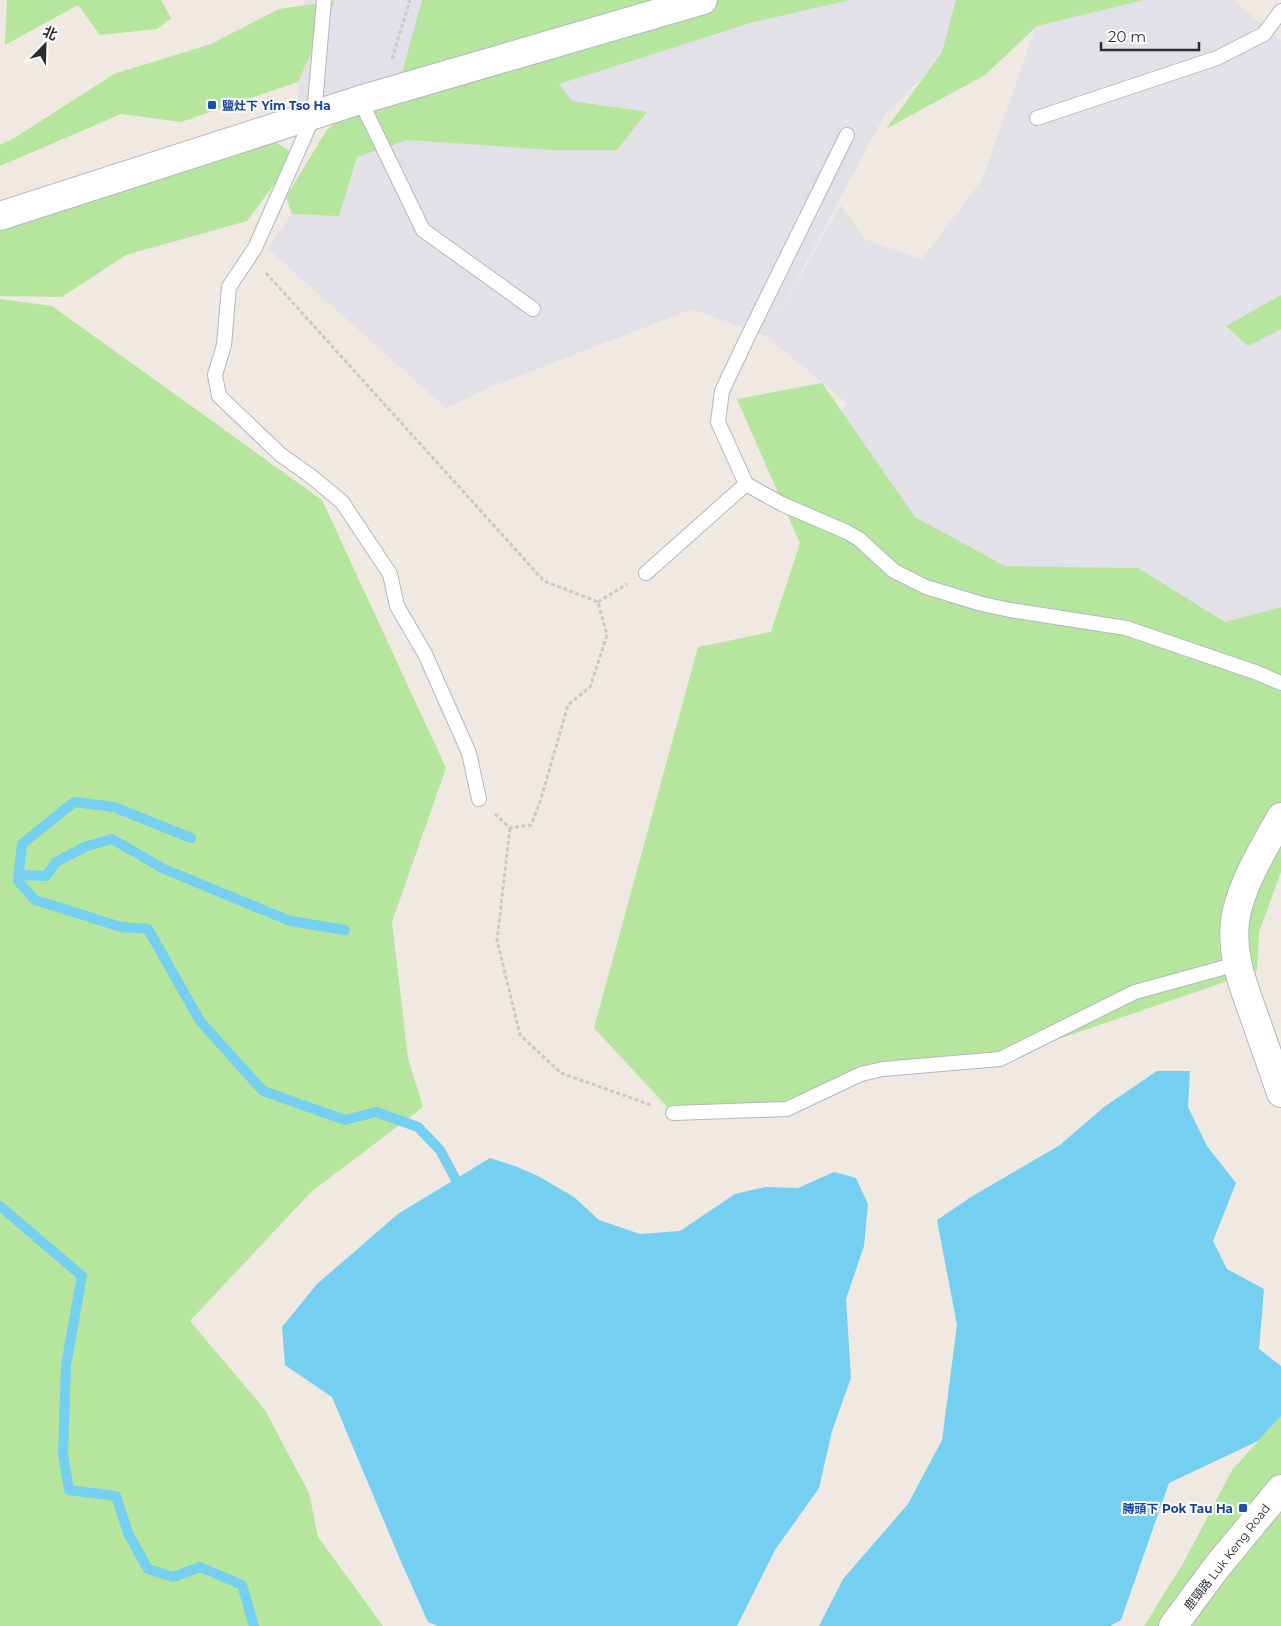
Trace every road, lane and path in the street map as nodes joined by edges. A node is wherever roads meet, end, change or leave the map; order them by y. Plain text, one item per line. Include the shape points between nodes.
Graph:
1 (324, 0) edge
2 (410, 0) edge
3 (703, 0) edge
4 (1281, 11) edge
5 (371, 97) junction
6 (314, 115) junction
7 (1037, 118) dead end
8 (847, 135) dead end
9 (0, 216) edge
10 (255, 248) junction
11 (533, 309) dead end
12 (746, 484) junction
13 (646, 573) joint
14 (598, 602) junction
15 (1281, 683) edge
16 (479, 799) joint
17 (1281, 817) edge
18 (510, 828) junction
19 (1237, 964) junction
20 (1281, 1093) edge
21 (673, 1114) joint
22 (1281, 1489) edge
23 (1173, 1626) edge

1 - 6 lane
2 - 5 path
3 - 5 main road
4 - 7 lane via 1264,34 1217,58
5 - 6 main road
5 - 11 lane via 423,230
6 - 9 main road
6 - 10 lane
8 - 12 lane via 722,391 718,422
10 - 14 path via 263,269 544,580
10 - 16 lane via 228,287 224,345 215,376 219,396 281,455 342,502 390,574 396,606 425,654 469,752
12 - 13 lane
12 - 15 lane via 782,504 847,532 894,571 926,587 1010,610 1126,628
13 - 14 path
14 - 18 path via 607,635 590,687 568,705 531,825
16 - 18 path
17 - 19 main road via 1239,902 1235,927
18 - 21 path via 497,940 520,1035 562,1072
19 - 20 main road
19 - 21 lane via 1135,992 1000,1059 882,1069 861,1074 787,1109
22 - 23 main road, 鹿頸路 Luk Keng Road

